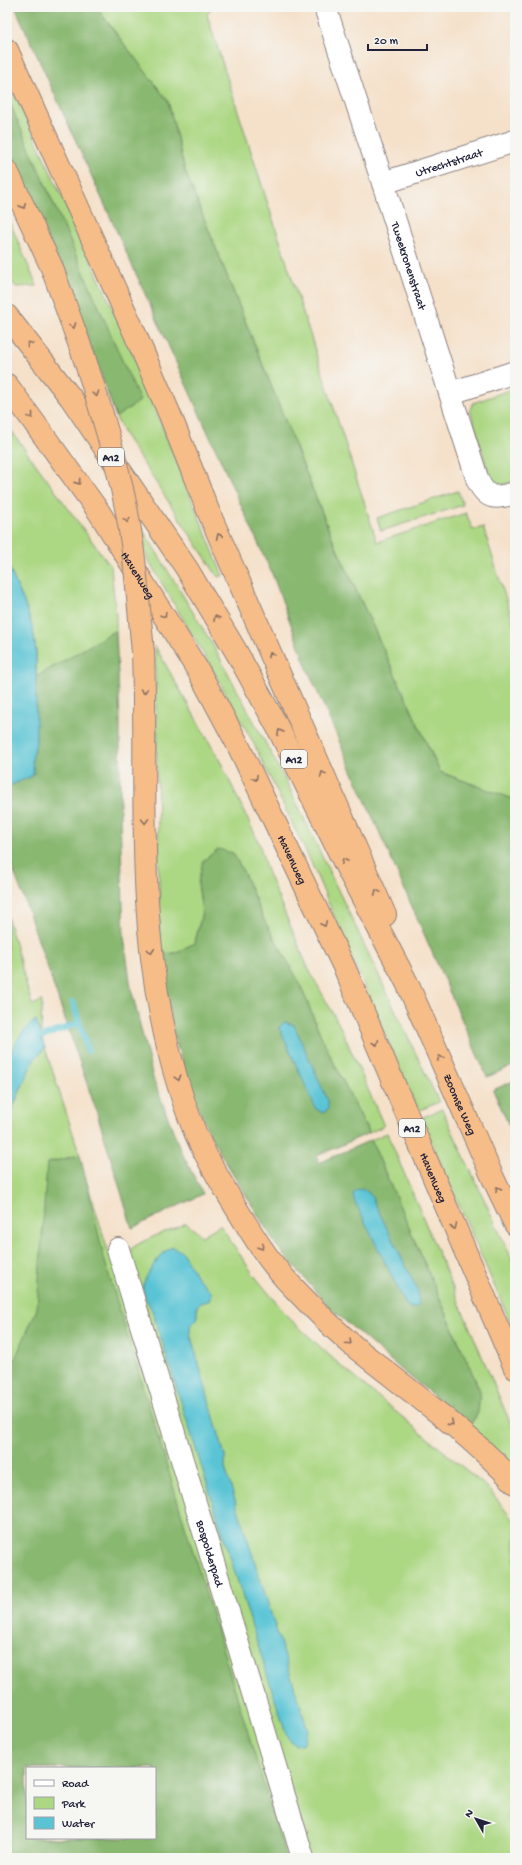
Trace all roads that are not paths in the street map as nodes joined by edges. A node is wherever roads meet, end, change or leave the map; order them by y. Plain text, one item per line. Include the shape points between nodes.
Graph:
1 (325, 7) edge
2 (7, 50) edge
3 (515, 141) edge
4 (7, 171) edge
5 (383, 183) junction
6 (7, 316) edge
7 (515, 372) edge
8 (7, 385) edge
9 (451, 393) junction
10 (515, 493) edge
11 (407, 983) junction
12 (515, 1224) edge
13 (118, 1249) dead end
14 (515, 1368) edge
15 (515, 1483) edge
16 (303, 1858) edge

1 - 5 street, Tweekronenstraat
11 -> 2 highway via 382,904 234,571 132,327
3 - 5 street, Utrechtstraat
4 -> 15 highway, bridge via 52,268 84,357 108,431 124,499 143,652 147,900 152,963 181,1089 196,1132 240,1214 287,1282 354,1346 493,1459
5 - 9 street, Tweekronenstraat
11 -> 6 highway, A12 via 277,726 187,569 76,404
7 - 9 street
8 -> 14 highway, Havenweg / A12 via 99,512 199,672 237,743 345,969
9 - 10 street, Tweekronenstraat via 482,490 498,498
12 -> 11 highway, Zoomse Weg / A12
13 - 16 street, Bospolderpad

